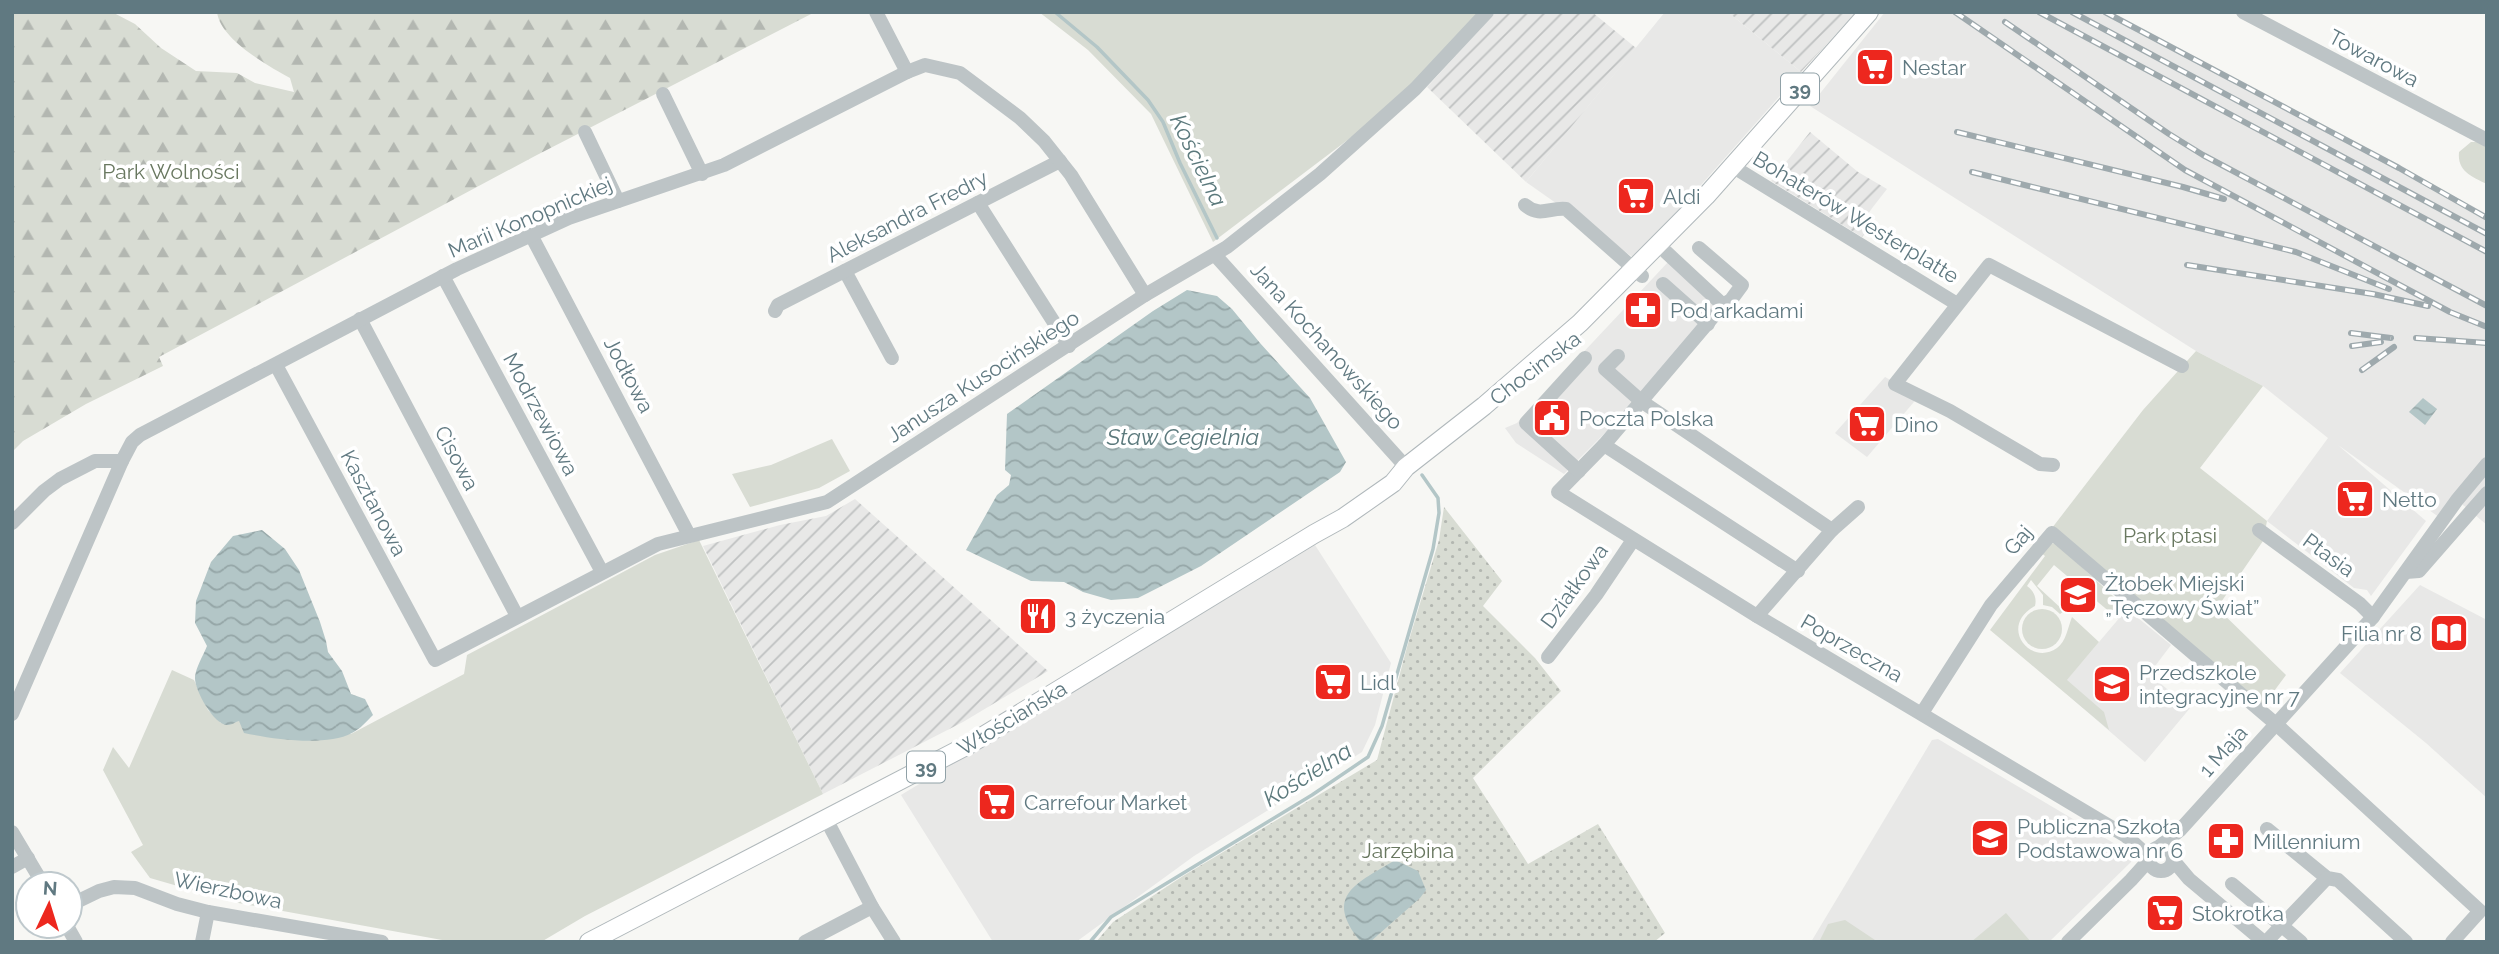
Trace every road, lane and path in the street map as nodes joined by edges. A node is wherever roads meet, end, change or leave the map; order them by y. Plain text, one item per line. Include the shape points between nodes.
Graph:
1 (876, 12) edge
2 (1487, 12) edge
3 (1869, 12) edge
4 (2243, 12) edge
5 (907, 72) junction
6 (663, 94) dead end
7 (585, 132) dead end
8 (2487, 140) edge
9 (1060, 161) junction
10 (1732, 166) junction
11 (702, 174) junction
12 (1706, 197) junction
13 (618, 201) junction
14 (978, 203) junction
15 (1525, 205) dead end
16 (531, 235) junction
17 (1699, 248) dead end
18 (1666, 252) junction
19 (1216, 255) junction
20 (845, 271) junction
21 (1638, 273) junction
22 (443, 276) junction
23 (1663, 284) dead end
24 (1145, 295) junction
25 (1957, 304) junction
26 (1723, 305) junction
27 (775, 311) dead end
28 (360, 319) junction
29 (1708, 324) junction
30 (1069, 346) junction
31 (1618, 356) dead end
32 (892, 358) dead end
33 (1585, 358) dead end
34 (276, 365) junction
35 (2182, 366) dead end
36 (1641, 401) junction
37 (1483, 406) joint
38 (1604, 446) junction
39 (122, 461) junction
40 (2487, 464) edge
41 (2053, 465) dead end
42 (1406, 467) junction
43 (1579, 471) junction
44 (2487, 493) edge
45 (1858, 507) dead end
46 (12, 523) edge
47 (1832, 530) junction
48 (2259, 530) dead end
49 (689, 535) junction
50 (1633, 540) junction
51 (1798, 570) junction
52 (602, 572) junction
53 (2406, 572) junction
54 (517, 616) junction
55 (1757, 616) junction
56 (2373, 617) junction
57 (1548, 657) dead end
58 (435, 660) joint
59 (1922, 713) junction
60 (12, 714) edge
61 (2276, 724) junction
62 (826, 819) junction
63 (2267, 829) dead end
64 (12, 832) edge
65 (28, 858) junction
66 (2160, 858) junction
67 (12, 867) edge
68 (35, 870) edge
69 (2327, 878) junction
70 (2232, 884) dead end
71 (84, 898) edge
72 (872, 907) junction
73 (208, 912) junction
74 (2281, 927) junction
75 (335, 938) edge
76 (202, 942) edge
77 (382, 942) edge
78 (589, 942) edge
79 (805, 942) edge
80 (894, 942) edge
81 (2068, 942) edge
82 (2265, 942) edge
83 (2301, 942) edge
84 (2406, 942) edge
85 (2452, 942) edge

1 - 5 street
2 - 19 street, Janusza Kusocińskiego via 1415,89 1320,174
3 - 10 main road, Chocimska / 39
4 - 8 street, Towarowa
5 - 9 street, Marii Konopnickiej via 925,65 960,73 1020,118
5 - 11 street, Marii Konopnickiej
6 - 11 street
7 - 13 street
9 - 14 street, Aleksandra Fredry
9 - 24 street, Marii Konopnickiej
10 - 12 main road, Chocimska / 39
10 - 25 street, Bohaterów Westerplatte
11 - 13 street, Marii Konopnickiej
12 - 18 main road, Chocimska / 39
12 - 21 main road, Chocimska / 39
13 - 16 street, Marii Konopnickiej
14 - 20 street, Aleksandra Fredry
14 - 30 street
15 - 21 street via 1544,213 1566,209
16 - 22 street, Marii Konopnickiej
16 - 49 street, Jodłowa
17 - 26 street via 1742,285
18 - 21 main road, Chocimska / 39
18 - 26 street
19 - 24 street, Janusza Kusocińskiego
19 - 42 street, Jana Kochanowskiego
20 - 27 street, Aleksandra Fredry via 778,305
20 - 32 street
21 - 37 main road, Chocimska / 39 via 1570,345
22 - 28 street, Marii Konopnickiej
22 - 52 street, Modrzewiowa
23 - 29 street
24 - 30 street, Janusza Kusocińskiego
25 - 35 street, Bohaterów Westerplatte via 1989,265
25 - 41 street, Bohaterów Westerplatte via 1895,384 2040,464
26 - 29 street
28 - 34 street, Marii Konopnickiej
28 - 54 street, Cisowa
29 - 36 street
30 - 49 street, Janusza Kusocińskiego via 827,502
31 - 36 street via 1605,369
33 - 43 street via 1526,423
34 - 39 street, Marii Konopnickiej via 140,435
34 - 58 street, Kasztanowa
36 - 38 street
36 - 47 street
37 - 42 main road, Włościańska / 39
38 - 43 street
38 - 51 street
39 - 46 street via 95,461 60,479
39 - 60 street, Marii Konopnickiej
40 - 53 street, 1 Maja
42 - 62 main road, Włościańska / 39 via 1387,475 1314,534 1006,724
43 - 50 street, Poprzeczna via 1558,492
44 - 53 street, 1 Maja via 2419,571
45 - 47 street
47 - 51 street
48 - 56 street, Ptasia
49 - 52 street, Janusza Kusocińskiego via 658,544
50 - 55 street, Poprzeczna
50 - 57 street, Działkowa
51 - 55 street
52 - 54 street, Janusza Kusocińskiego
53 - 56 street, 1 Maja
54 - 58 street, Janusza Kusocińskiego
55 - 59 street, Poprzeczna
56 - 61 street, 1 Maja
59 - 61 street, Gaj via 1991,605 2052,533
59 - 66 street, Poprzeczna
61 - 66 street, 1 Maja
61 - 85 street via 2480,911
62 - 72 street
62 - 78 main road, Włościańska / 39
63 - 69 street
64 - 65 street
65 - 67 street
65 - 68 street
66 - 81 street, 1 Maja
66 - 82 street, Poprzeczna
69 - 74 street
69 - 84 street via 2338,880
70 - 74 street
71 - 73 street, Wierzbowa via 114,887 135,888
72 - 79 street
72 - 80 street
73 - 75 street, Wierzbowa
73 - 76 street
74 - 82 street
74 - 83 street
75 - 77 street, Wierzbowa

